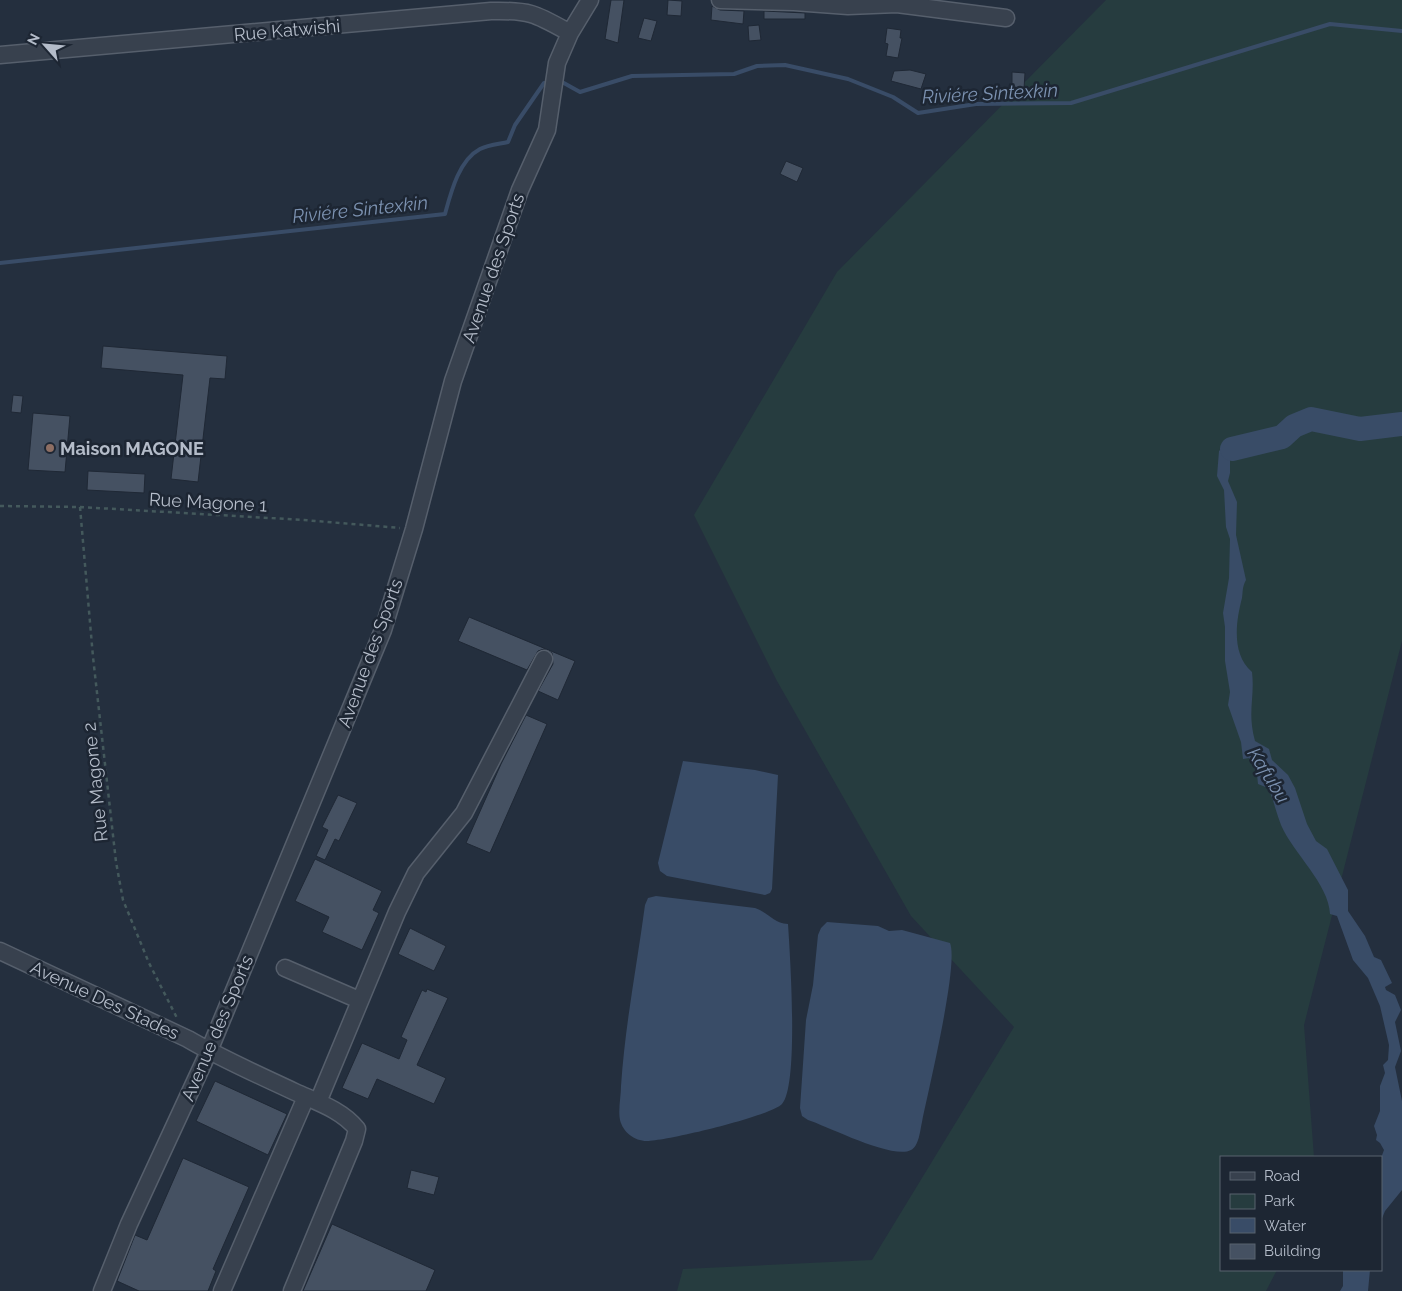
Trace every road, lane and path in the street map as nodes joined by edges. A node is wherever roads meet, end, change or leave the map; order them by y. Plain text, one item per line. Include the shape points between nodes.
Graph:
1 (590, 0) edge
2 (720, 0) edge
3 (1006, 18) dead end
4 (570, 33) junction
5 (0, 55) edge
6 (0, 506) edge
7 (80, 508) junction
8 (414, 529) junction
9 (544, 659) dead end
10 (0, 952) edge
11 (285, 968) dead end
12 (359, 1000) junction
13 (188, 1039) junction
14 (209, 1051) junction
15 (312, 1100) junction
16 (102, 1291) edge
17 (222, 1291) edge
18 (292, 1291) edge

1 - 4 street, Avenue des Sports
2 - 3 street via 848,6 897,4
4 - 5 street, Rue Katwishi via 539,15 522,10 490,11
4 - 8 street, Avenue des Sports via 557,63 547,130 520,190 453,381
6 - 7 path, Rue Magone 1
7 - 8 path, Rue Magone 1
7 - 13 path, Rue Magone 2 via 93,657 123,900 149,963
8 - 14 street, Avenue des Sports via 383,630
9 - 12 street via 464,813 416,873
10 - 13 street, Avenue Des Stades
11 - 12 street
12 - 15 street
13 - 14 street, Avenue Des Stades
14 - 15 street, Avenue Des Stades
14 - 16 street, Avenue des Sports via 129,1224
15 - 17 street
15 - 18 street, Avenue Des Stades via 342,1115 357,1129

